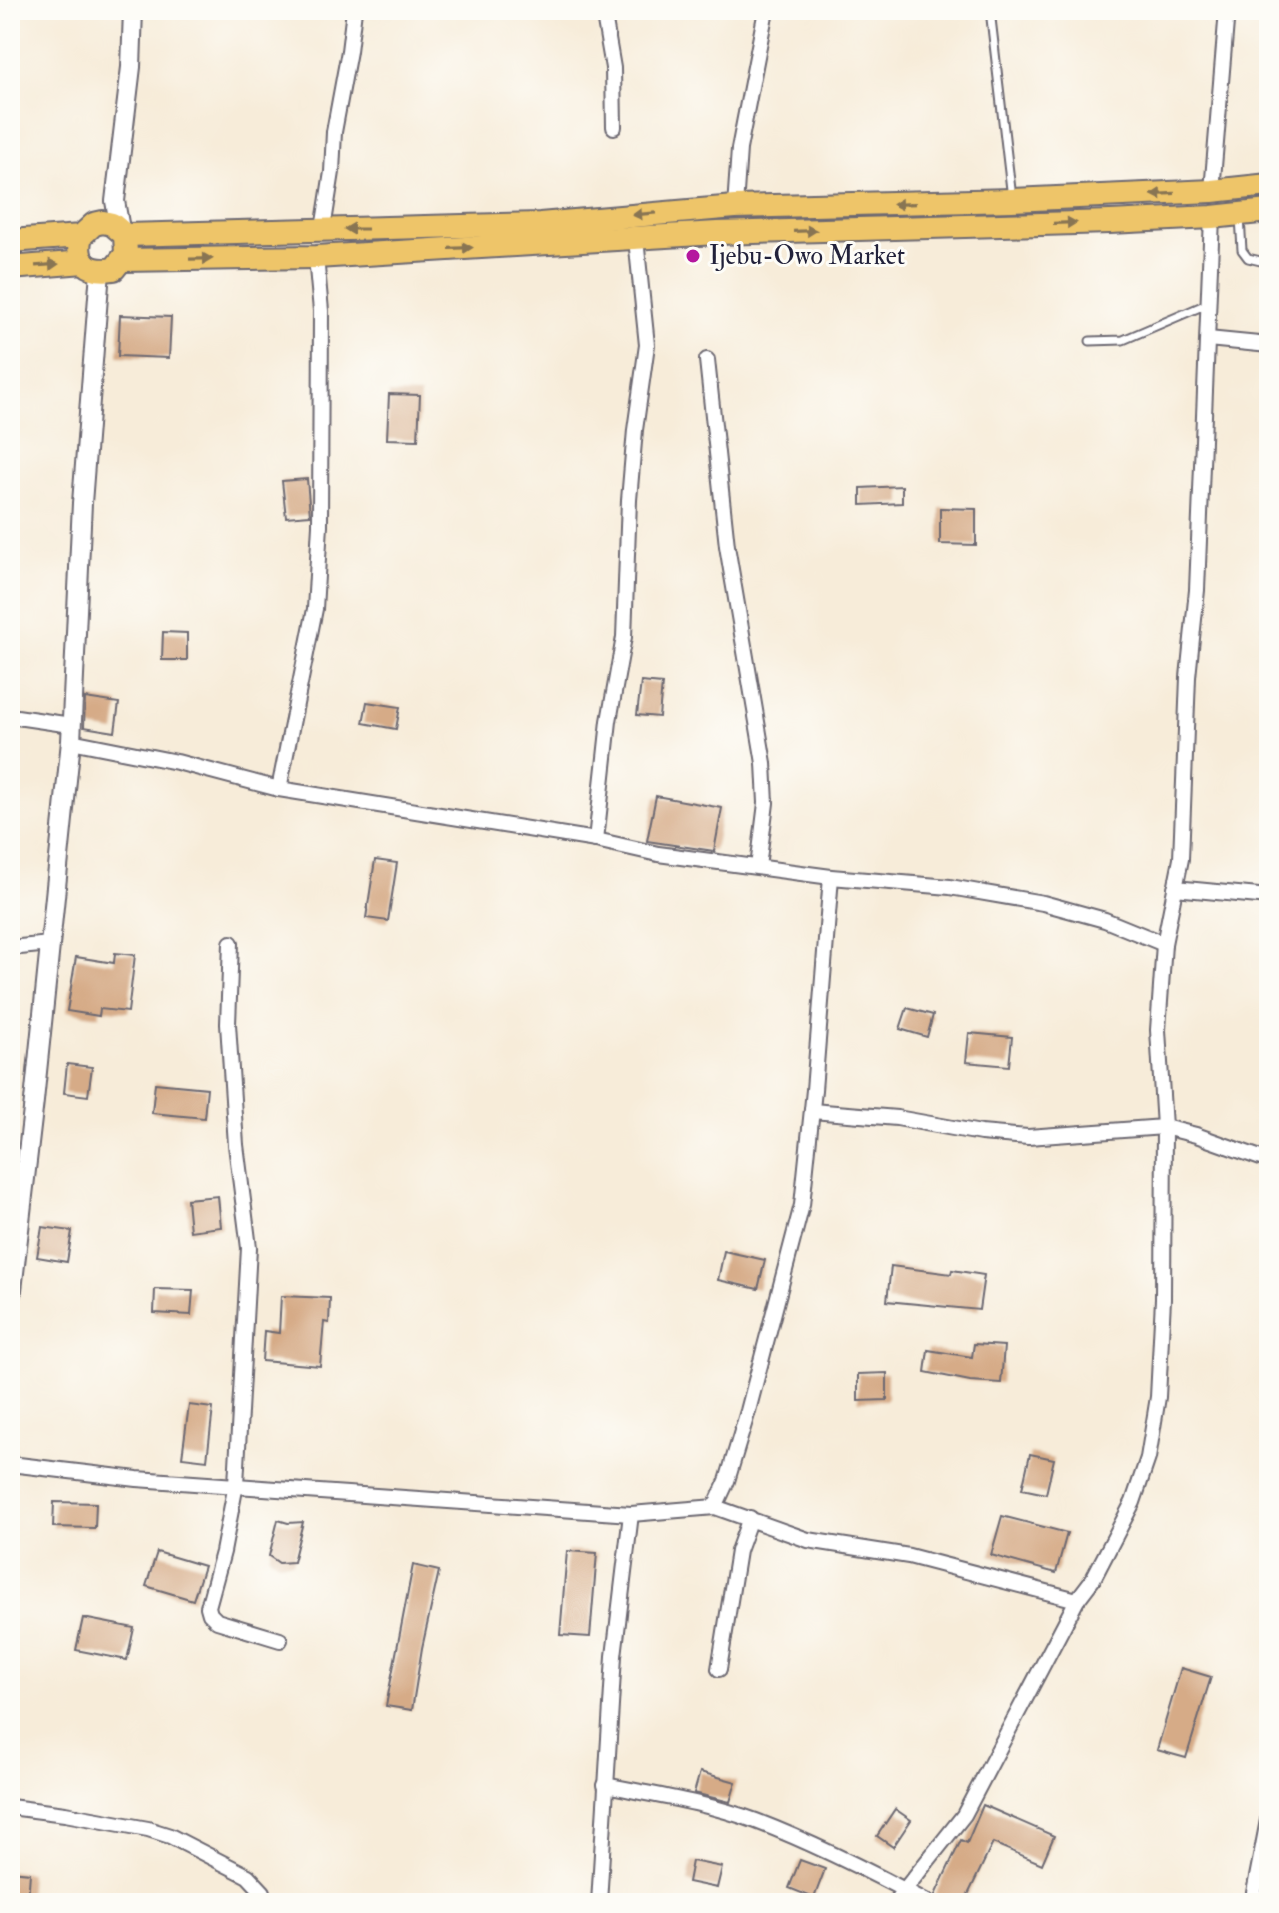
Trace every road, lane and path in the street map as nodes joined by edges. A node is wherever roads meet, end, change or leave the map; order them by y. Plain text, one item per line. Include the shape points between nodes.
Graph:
1 (133, 10) edge
2 (354, 10) edge
3 (603, 10) edge
4 (766, 10) edge
5 (990, 10) edge
6 (1227, 10) edge
7 (614, 127) dead end
8 (1269, 185) edge
9 (1212, 191) junction
10 (1012, 200) junction
11 (735, 207) junction
12 (1269, 211) edge
13 (1240, 214) junction
14 (1212, 217) junction
15 (116, 229) junction
16 (323, 229) junction
17 (81, 236) junction
18 (636, 239) junction
19 (10, 241) edge
20 (316, 257) junction
21 (123, 260) junction
22 (1269, 263) edge
23 (92, 267) junction
24 (10, 268) edge
25 (1207, 304) junction
26 (1208, 339) junction
27 (1090, 341) dead end
28 (1269, 345) edge
29 (707, 360) dead end
30 (10, 716) edge
31 (71, 733) junction
32 (279, 789) junction
33 (596, 840) junction
34 (758, 867) junction
35 (831, 877) junction
36 (1175, 888) junction
37 (1269, 897) edge
38 (231, 943) dead end
39 (50, 944) junction
40 (1164, 944) junction
41 (10, 948) edge
42 (812, 1111) junction
43 (1164, 1127) junction
44 (1269, 1161) edge
45 (10, 1307) edge
46 (10, 1464) edge
47 (236, 1484) junction
48 (715, 1507) junction
49 (631, 1514) junction
50 (750, 1518) junction
51 (1077, 1600) junction
52 (280, 1640) dead end
53 (719, 1669) dead end
54 (605, 1785) junction
55 (10, 1807) edge
56 (1269, 1815) edge
57 (905, 1890) junction
58 (265, 1903) edge
59 (599, 1903) edge
60 (894, 1903) edge
61 (929, 1903) edge
62 (1252, 1903) edge

1 - 15 street
2 - 16 street
3 - 7 street via 613,68
4 - 11 street via 741,136
5 - 10 lane
6 - 9 street
8 - 9 main road
9 -> 10 main road
10 -> 11 main road
11 -> 16 main road via 540,224
12 - 13 main road
13 - 14 main road
13 - 22 lane via 1242,250 1248,258
18 -> 14 main road
14 - 25 street
15 - 16 main road
15 - 17 main road via 86,229
15 - 21 main road via 128,248
17 - 19 main road
17 - 23 main road via 79,254
20 -> 18 main road
18 - 33 street via 647,345 629,500 624,637
21 -> 20 main road
20 - 32 street via 321,311 316,595
21 - 23 main road via 114,269
24 -> 23 main road
23 - 31 street
25 - 26 street
25 - 27 lane via 1123,340
26 - 28 street
26 - 36 street via 1181,859
29 - 34 street via 727,546 764,763 766,803
30 - 31 street
31 - 32 street
31 - 39 street
32 - 33 street
33 - 34 street
34 - 35 street
35 - 40 street via 950,887 1043,903
35 - 42 street
36 - 37 street
36 - 40 street
38 - 47 street via 228,1024 249,1248
39 - 41 street
39 - 45 street
40 - 43 street via 1158,1030
42 - 43 street via 1028,1137
42 - 48 street via 802,1205 748,1411
43 - 44 street
43 - 51 street via 1162,1347 1148,1458 1117,1536
46 - 47 street
47 - 49 street
47 - 52 street via 208,1607 217,1621
48 - 49 street
48 - 50 street
49 - 54 street
50 - 51 street via 808,1540 909,1556
50 - 53 street via 738,1551
51 - 57 street via 964,1815
54 - 57 street via 754,1820
54 - 59 street
55 - 58 street via 170,1836 248,1876 263,1892
56 - 62 street
57 - 60 street
57 - 61 street

